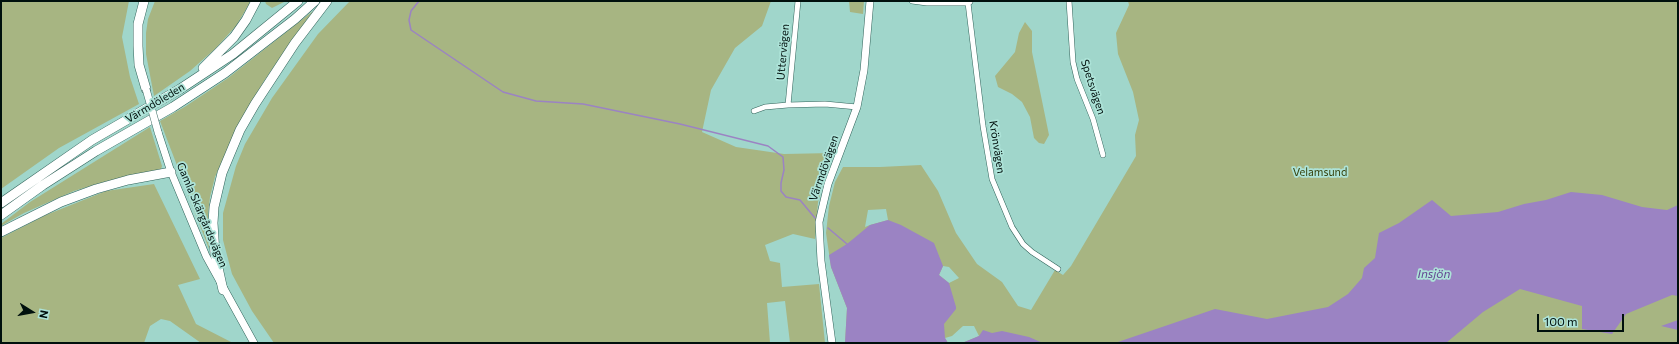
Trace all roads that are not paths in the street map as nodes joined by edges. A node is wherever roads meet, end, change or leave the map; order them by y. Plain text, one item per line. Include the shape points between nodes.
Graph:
1 (144, 1) edge
2 (149, 1) edge
3 (256, 1) edge
4 (298, 1) edge
5 (314, 1) edge
6 (328, 1) edge
7 (798, 1) edge
8 (870, 1) edge
9 (912, 1) edge
10 (1069, 1) edge
11 (969, 2) edge
12 (180, 89) junction
13 (146, 90) junction
14 (788, 105) junction
15 (857, 107) junction
16 (754, 111) dead end
17 (1102, 155) dead end
18 (171, 172) junction
19 (1, 203) edge
20 (1, 215) edge
21 (1, 232) edge
22 (1058, 269) dead end
23 (223, 290) junction
24 (254, 343) edge
25 (832, 343) edge

1 - 13 highway via 138,24 138,46 139,65
2 - 13 highway via 142,26 141,45
3 - 12 highway via 234,37
4 - 12 highway, Värmdöleden via 233,54
5 - 20 highway, Värmdöleden via 225,73 173,107 90,155
6 - 23 highway via 295,43 255,104 240,130 222,173 213,223 215,254
7 - 14 street, Uttervägen
8 - 15 main road, Värmdövägen via 864,70
9 - 11 street
10 - 17 street, Spetsvägen via 1073,62 1093,119
11 - 22 street, Krönvägen via 983,126 992,179 1012,227 1023,244
12 - 19 highway, Värmdöleden via 92,140
13 - 18 main road, Gamla Skärgårdsvägen, bridge
14 - 15 street via 825,104
14 - 16 street via 764,107
15 - 25 main road, Värmdövägen via 828,184 819,222 821,261
18 - 21 highway via 128,180 89,192 61,202
18 - 23 main road, Gamla Skärgårdsvägen
23 - 24 main road, Gamla Skärgårdsvägen

